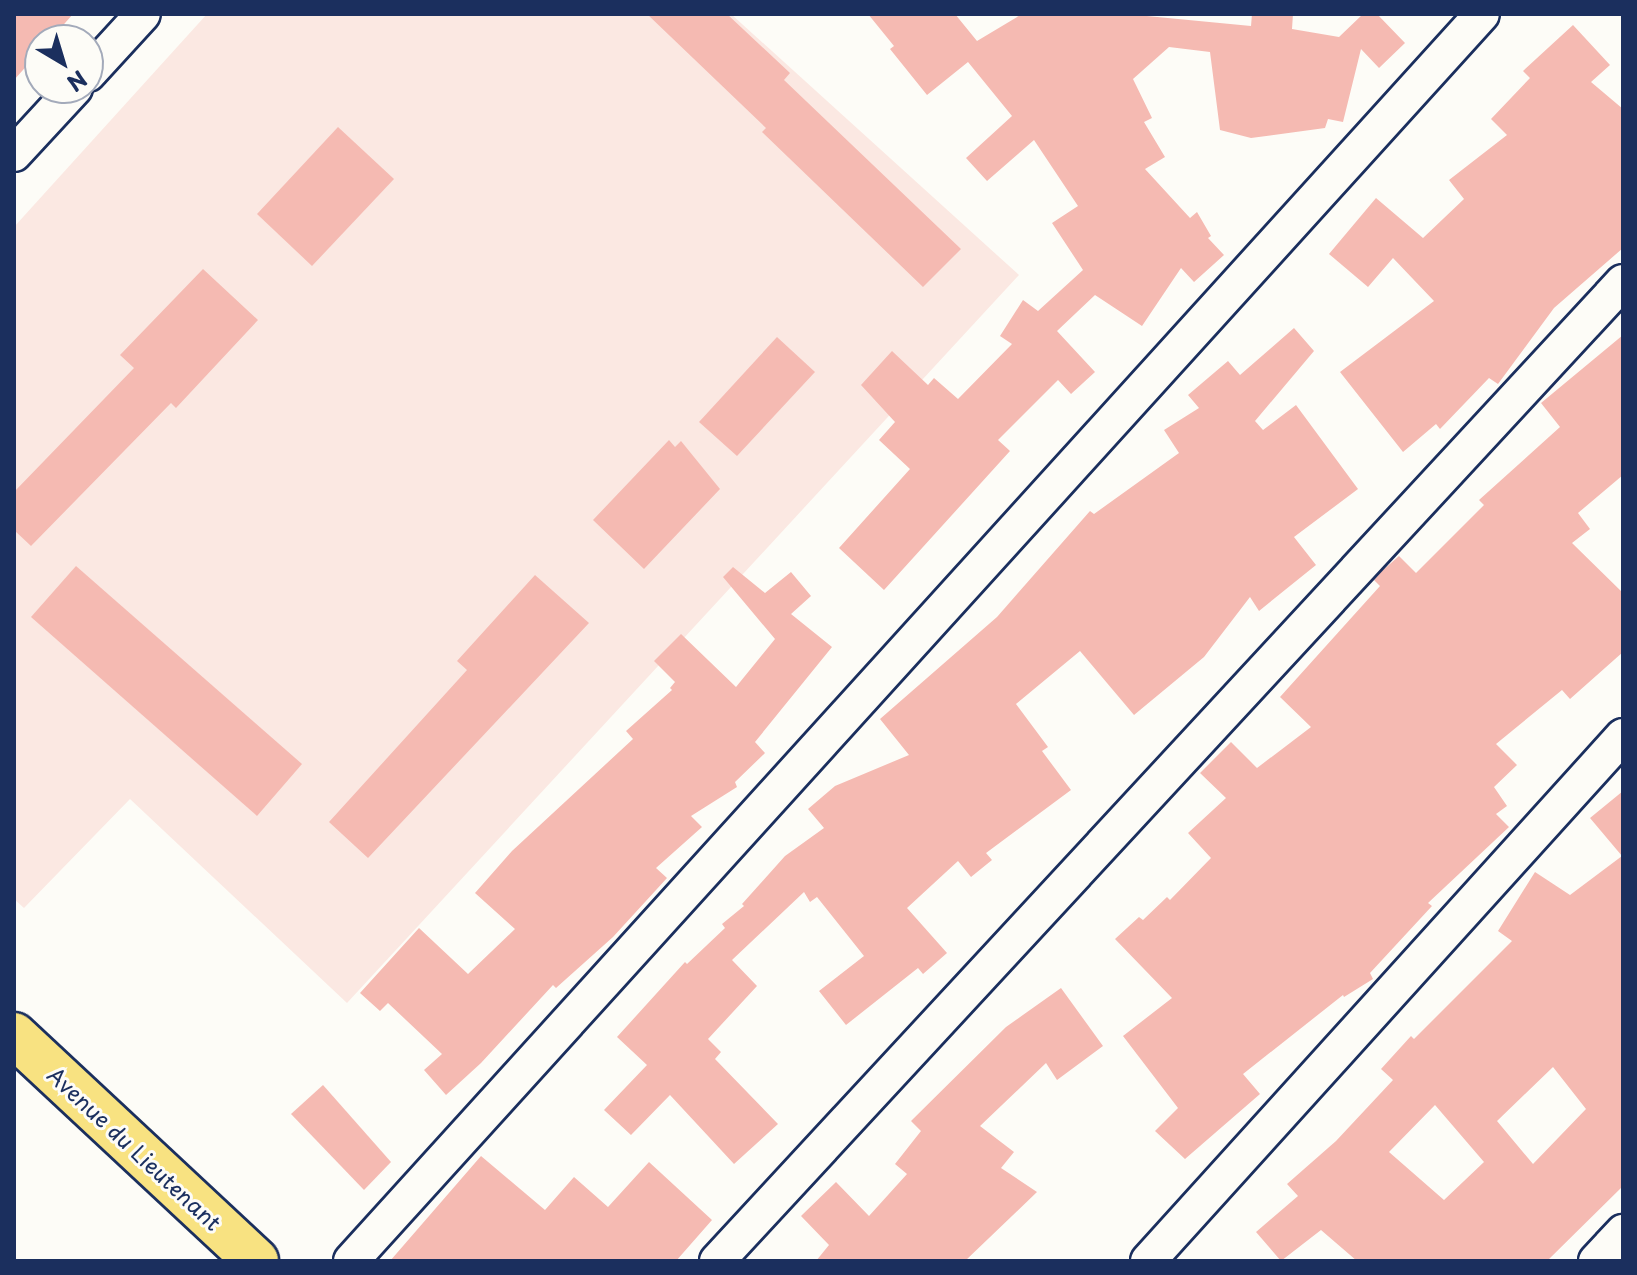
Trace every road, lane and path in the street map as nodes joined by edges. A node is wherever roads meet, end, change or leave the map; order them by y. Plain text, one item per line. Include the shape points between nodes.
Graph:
1 (143, 14) edge
2 (1482, 14) edge
3 (104, 57) edge
4 (60, 104) edge
5 (14, 154) edge
6 (1623, 282) edge
7 (1623, 736) edge
8 (14, 1035) edge
9 (1623, 1232) edge
10 (256, 1261) edge
11 (351, 1261) edge
12 (717, 1261) edge
13 (1148, 1261) edge
14 (1596, 1261) edge

1 - 3 street
2 - 11 street
4 - 5 street
6 - 12 street
7 - 13 street
8 - 10 main road, Avenue du Lieutenant
9 - 14 street

